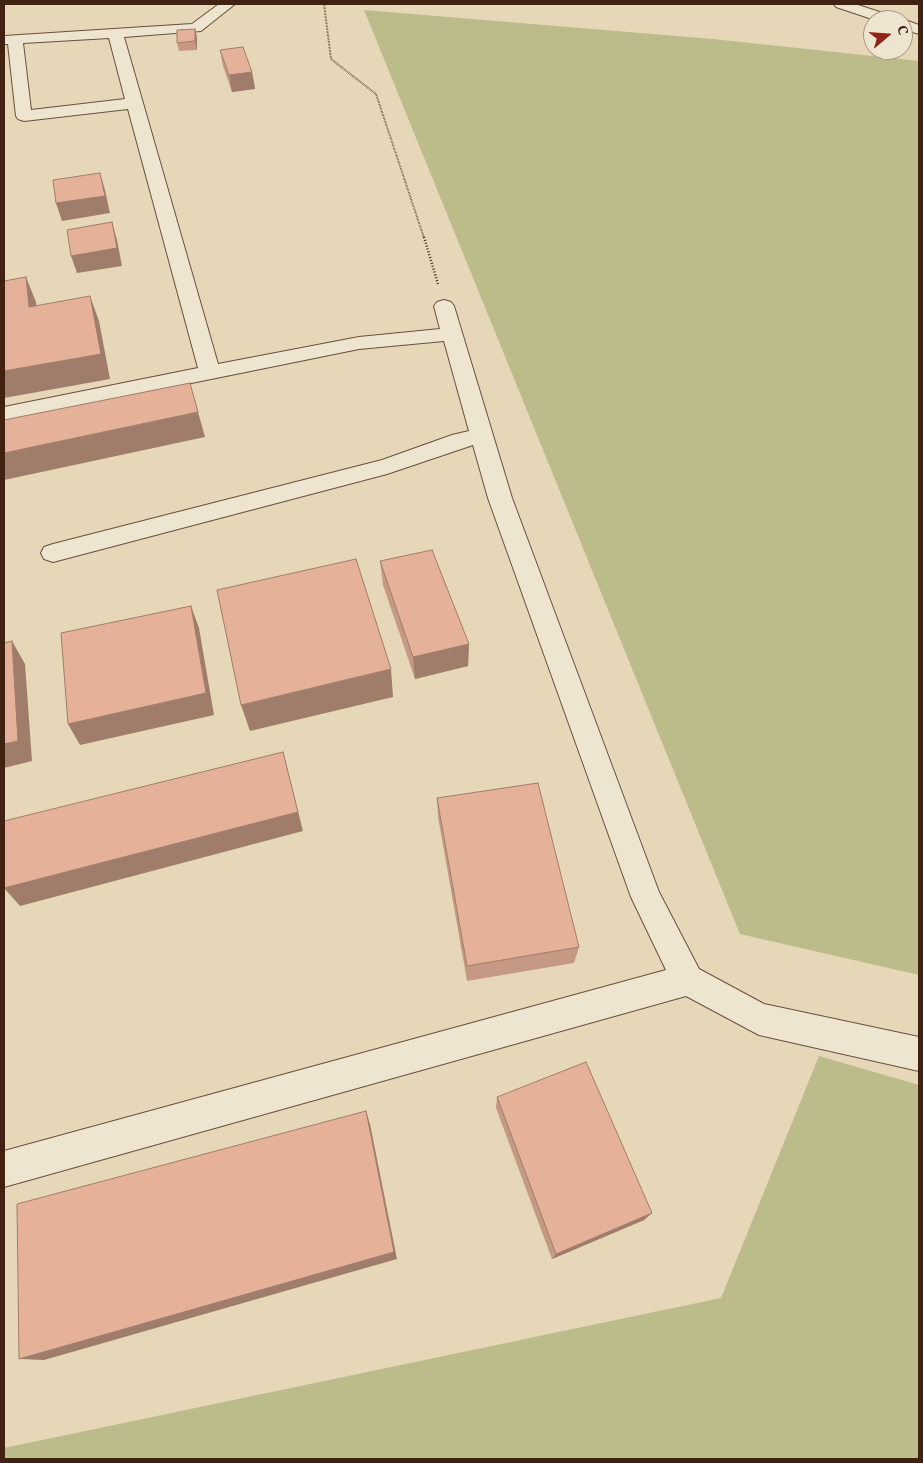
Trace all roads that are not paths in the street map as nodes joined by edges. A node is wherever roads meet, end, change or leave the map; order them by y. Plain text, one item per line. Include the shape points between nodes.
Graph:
1 (228, 4) edge
2 (841, 4) edge
3 (863, 11) edge
4 (115, 33) junction
5 (9, 40) edge
6 (134, 103) junction
7 (444, 306) road end
8 (452, 334) junction
9 (210, 373) junction
10 (4, 414) edge
11 (482, 436) junction
12 (53, 553) dead end
13 (688, 980) junction
14 (919, 1054) edge
15 (4, 1169) edge

1 - 4 street via 196,28
2 - 3 street
4 - 5 street
4 - 6 street
5 - 6 street via 24,116
6 - 9 street
7 - 8 street
8 - 9 street via 359,343
8 - 11 street
9 - 10 street
11 - 12 street via 460,440 387,466
11 - 13 street via 500,498 646,897
13 - 14 street via 759,1019
13 - 15 street

